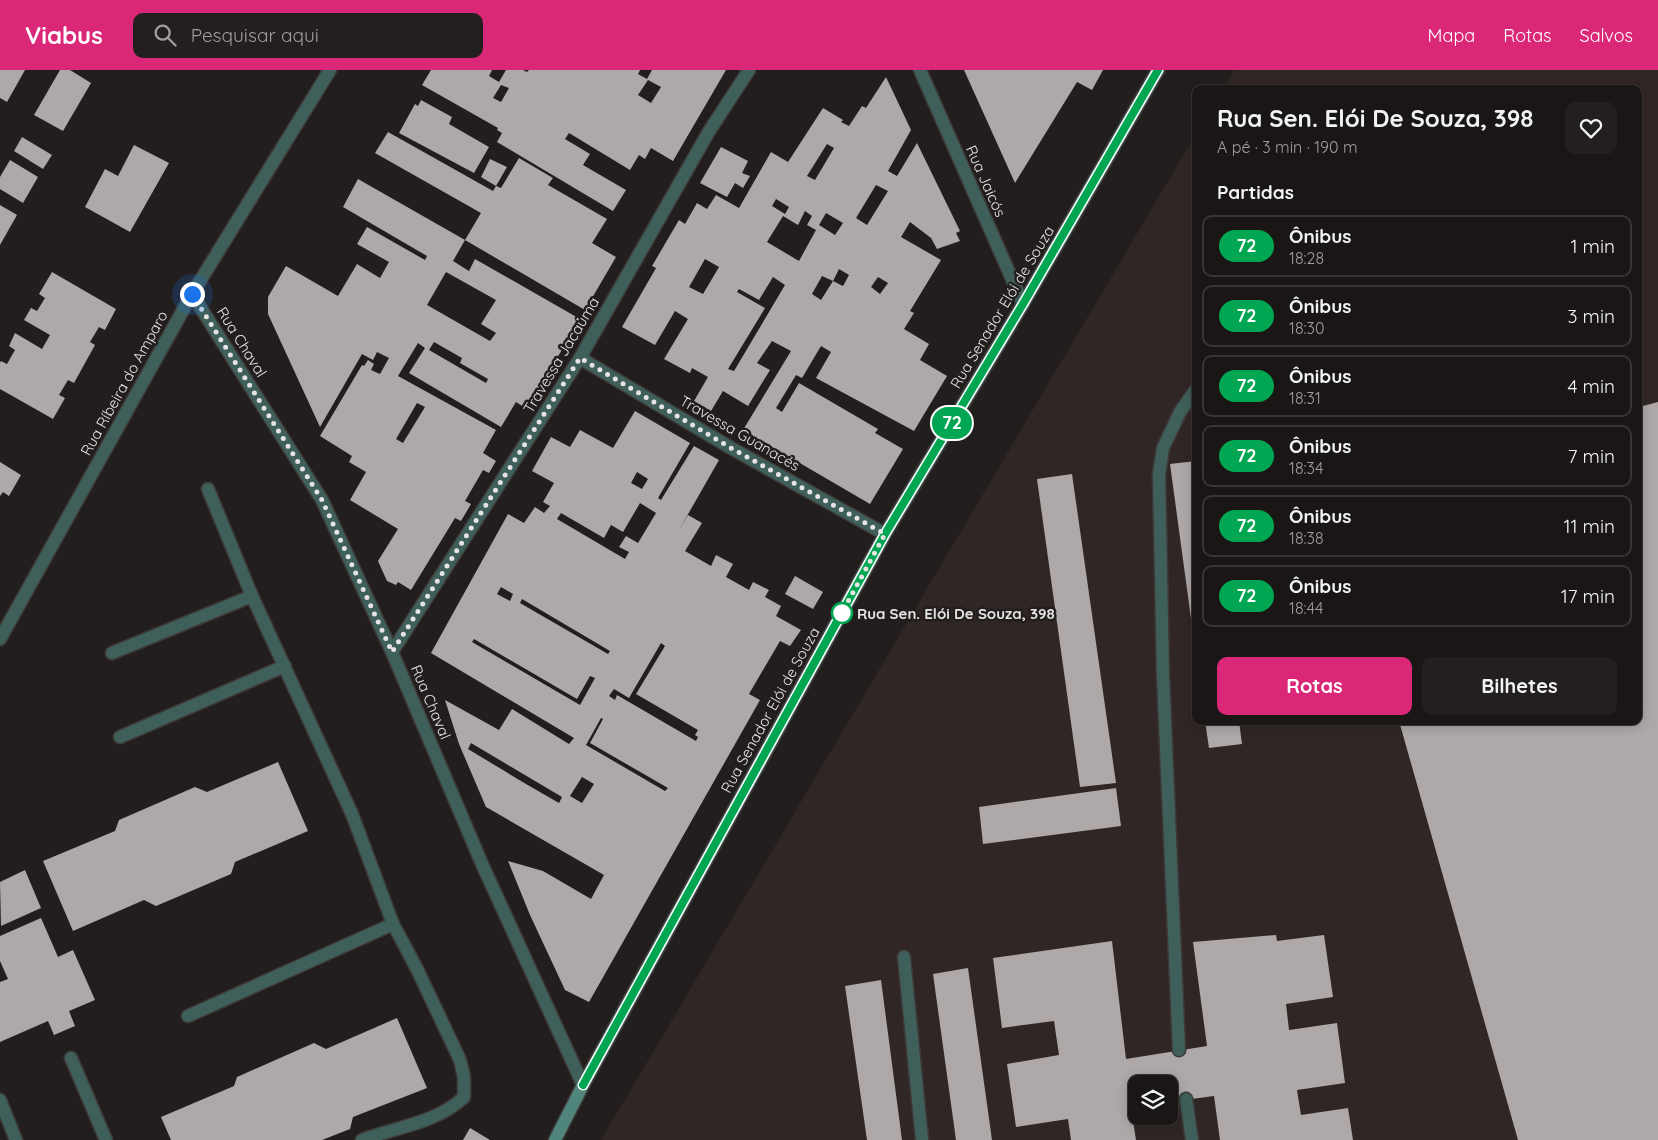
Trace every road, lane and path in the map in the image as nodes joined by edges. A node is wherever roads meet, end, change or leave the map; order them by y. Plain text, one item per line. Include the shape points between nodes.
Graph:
1 (330, 70) edge
2 (749, 70) edge
3 (920, 70) edge
4 (1158, 70) edge
5 (192, 294) junction
6 (1023, 304) junction
7 (580, 358) junction
8 (1192, 395) edge
9 (208, 489) dead end
10 (885, 534) junction
11 (252, 596) junction
12 (0, 639) edge
13 (392, 652) junction
14 (112, 653) dead end
15 (285, 666) junction
16 (120, 737) dead end
17 (394, 924) junction
18 (904, 957) dead end
19 (188, 1016) dead end
20 (1178, 1050) dead end
21 (71, 1058) dead end
22 (583, 1085) junction
23 (1186, 1099) dead end
24 (0, 1100) edge
25 (16, 1140) edge
26 (106, 1140) edge
27 (362, 1140) edge
28 (555, 1140) edge
29 (922, 1140) edge
30 (1192, 1140) edge

1 - 5 street, Rua Ríbeira do Amparo
2 - 7 street, Travessa Jacaúma via 708,133
3 - 6 street, Rua Jaicós
4 - 6 main road, Rua Senador Elói de Souza
5 - 12 street, Rua Ríbeira do Amparo
5 - 13 street, Rua Chaval via 322,500
6 - 10 main road, Rua Senador Elói de Souza
7 - 10 street, Travessa Guanacés
7 - 13 street, Travessa Jacaúma
8 - 20 street via 1163,448 1159,474 1163,675
9 - 11 street
10 - 22 main road, Rua Senador Elói de Souza
11 - 14 street
11 - 15 street
13 - 22 street, Rua Chaval via 482,864
15 - 16 street
15 - 17 street via 352,814
17 - 19 street
17 - 27 street via 460,1060 464,1097 454,1107 426,1120
18 - 29 street
21 - 26 street
22 - 28 main road, Rua Senador Elói de Souza
23 - 30 street
24 - 25 street

